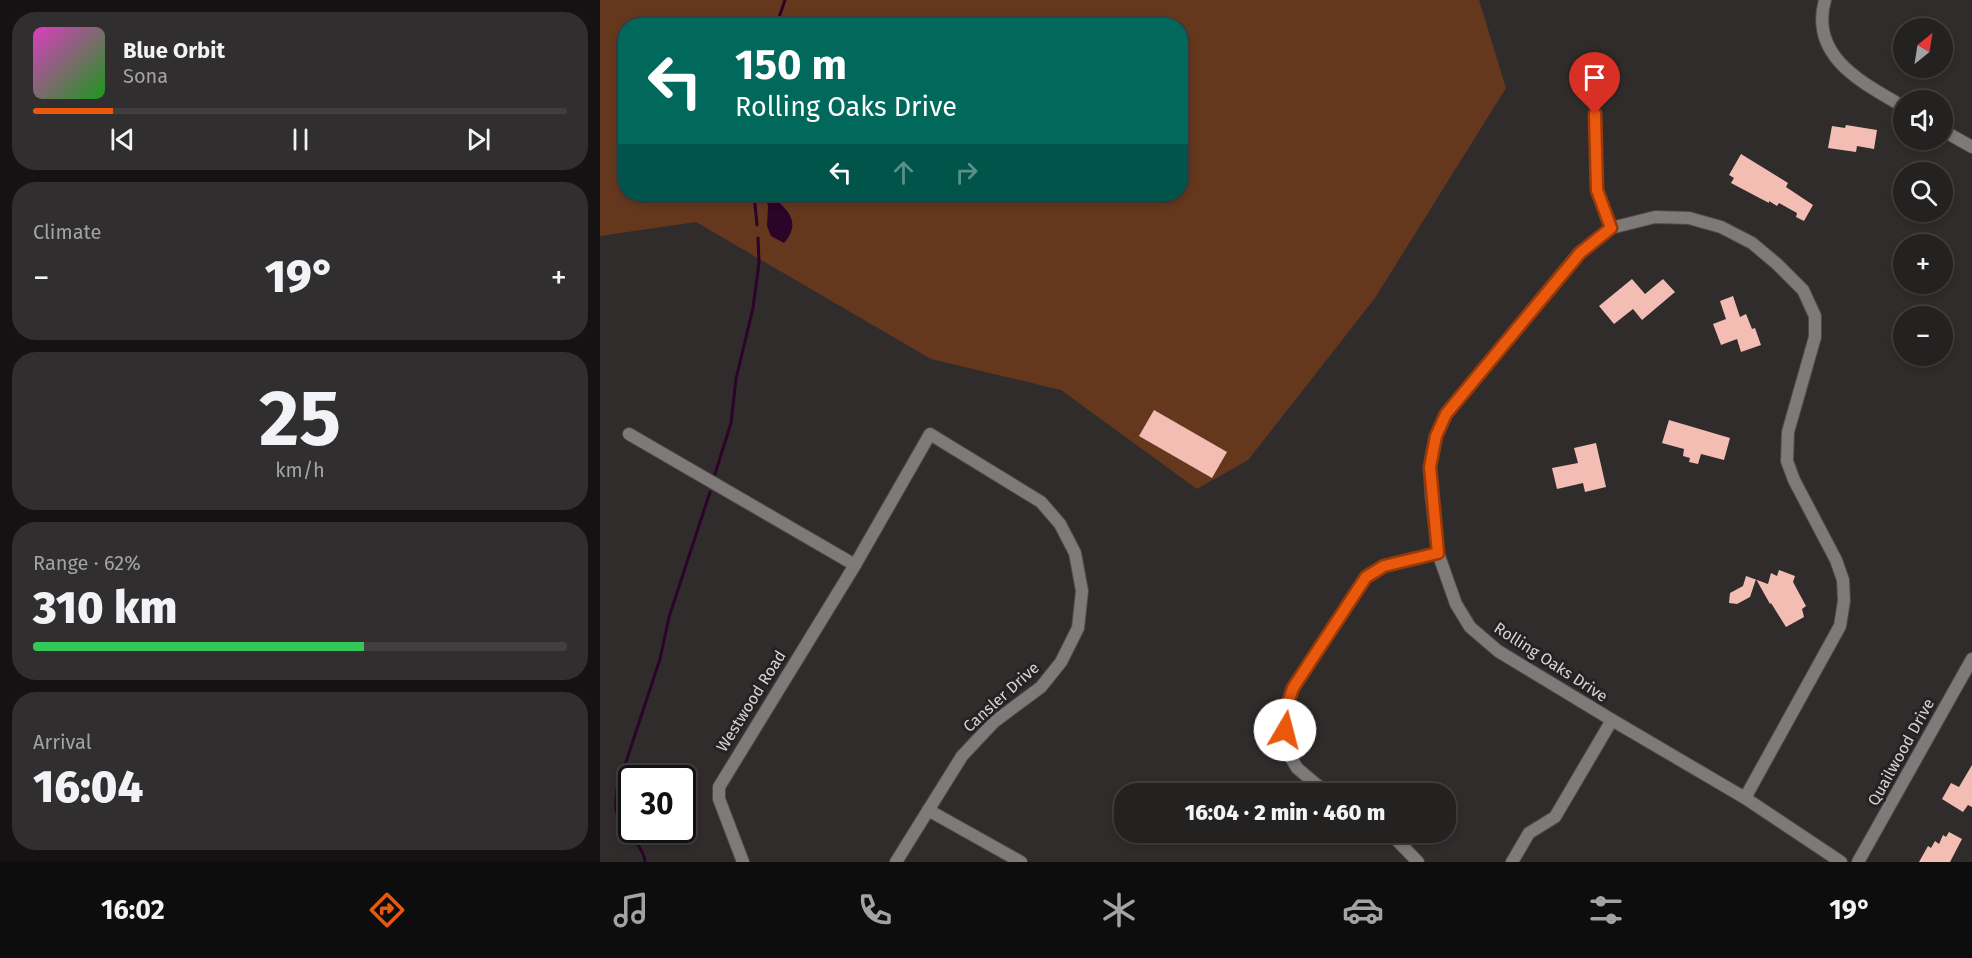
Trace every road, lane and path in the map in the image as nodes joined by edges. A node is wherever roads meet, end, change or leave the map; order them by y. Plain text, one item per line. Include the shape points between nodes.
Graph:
1 (1825, 0) edge
2 (1893, 100) edge
3 (1595, 114) dead end
4 (1953, 136) edge
5 (1972, 147) edge
6 (1611, 228) junction
7 (628, 434) dead end
8 (930, 434) joint
9 (1438, 553) junction
10 (855, 566) junction
11 (1972, 659) edge
12 (1612, 720) junction
13 (1315, 783) edge
14 (1745, 798) junction
15 (928, 810) junction
16 (1400, 843) edge
17 (1834, 861) edge
18 (743, 862) edge
19 (896, 862) edge
20 (1021, 862) edge
21 (1418, 862) edge
22 (1512, 862) edge
23 (1858, 862) edge

1 - 2 street via 1821,27 1837,60 1851,74
3 - 6 street via 1597,190
4 - 5 street
6 - 9 street, Rolling Oaks Drive via 1580,253 1446,414 1436,436 1430,467
6 - 14 street, Rolling Oaks Drive via 1655,217 1689,218 1721,227 1752,243 1776,264 1803,290 1815,315 1815,338 1788,432 1787,461 1836,560 1843,580 1844,602 1840,626
7 - 10 street
8 - 10 street, Westwood Road
8 - 15 street, Cansler Drive via 1041,502 1060,524 1075,553 1082,591 1078,628 1061,662 1041,687 994,722 962,756
9 - 12 street, Rolling Oaks Drive via 1456,604 1470,627 1498,651
9 - 13 street via 1384,566 1366,577 1293,688 1285,712 1286,746 1297,768
10 - 18 street, Westwood Road via 719,787 719,799
11 - 23 street, Quailwood Drive
12 - 14 street, Rolling Oaks Drive
12 - 22 street via 1555,817 1529,833
14 - 17 street, Rolling Oaks Drive
15 - 19 street, Cansler Drive
15 - 20 street
16 - 21 street

